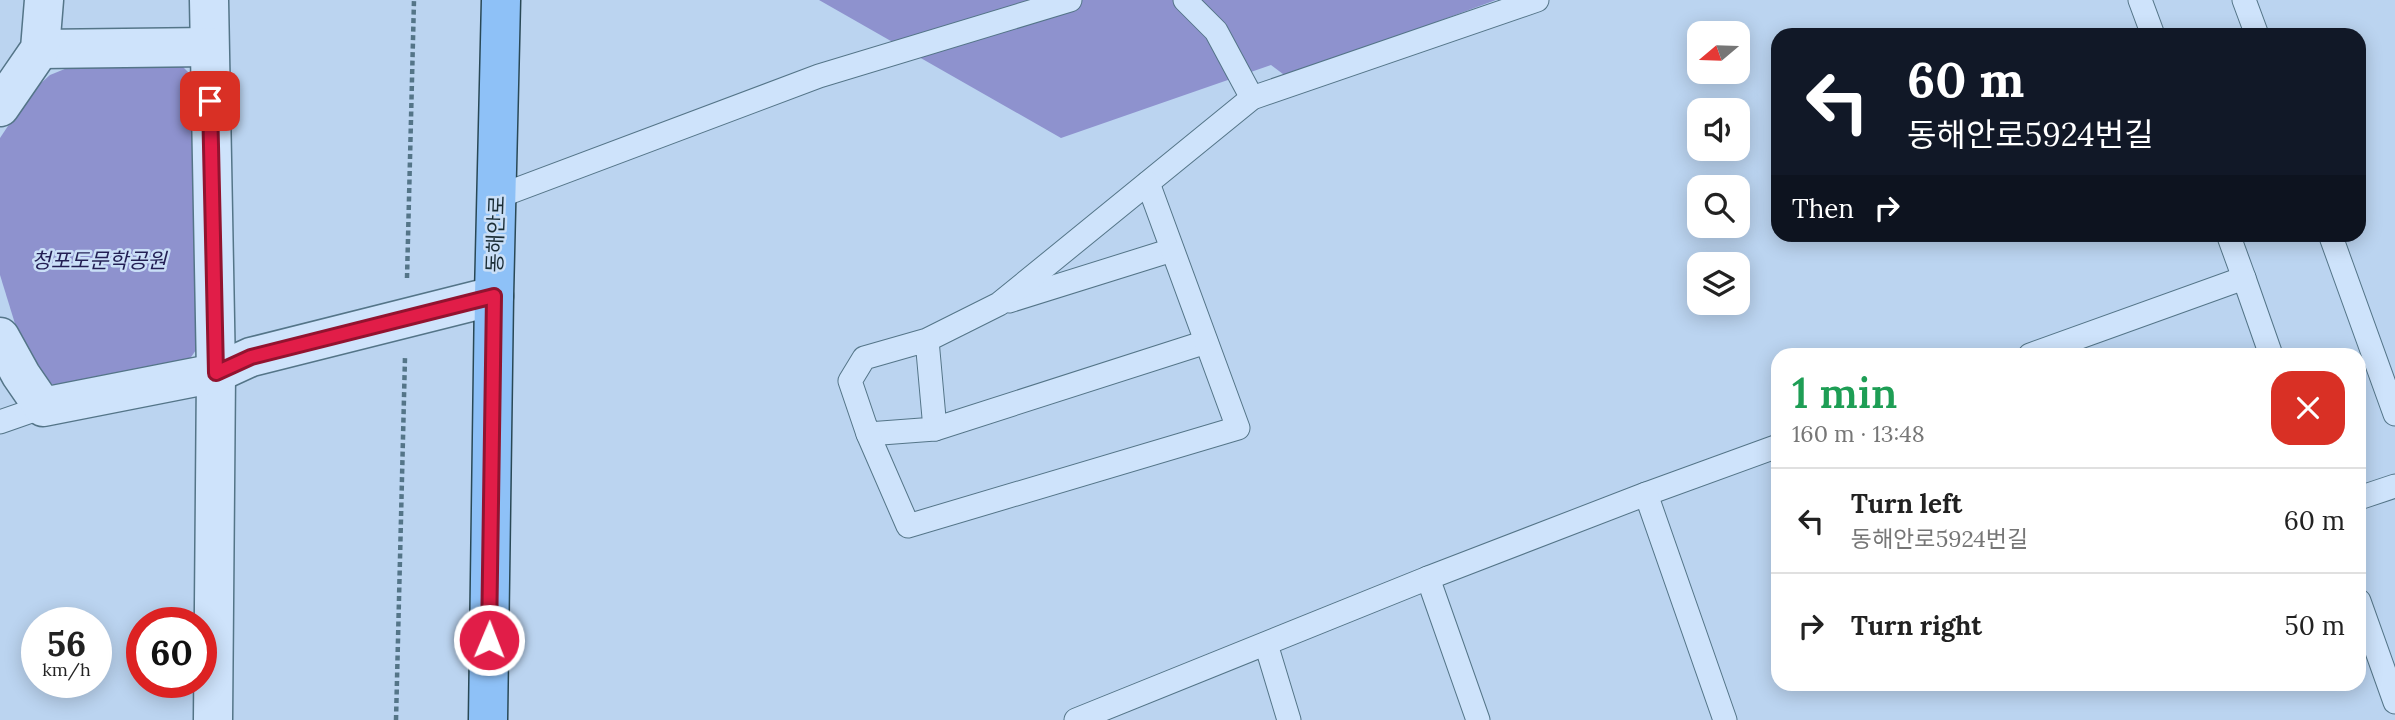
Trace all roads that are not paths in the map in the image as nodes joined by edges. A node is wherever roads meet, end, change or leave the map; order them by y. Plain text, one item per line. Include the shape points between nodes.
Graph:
1 (44, 0) edge
2 (209, 0) edge
3 (501, 0) edge
4 (1070, 0) edge
5 (1185, 0) edge
6 (1537, 0) edge
7 (2140, 0) edge
8 (2244, 0) edge
9 (2150, 28) edge
10 (2254, 28) edge
11 (209, 47) junction
12 (40, 49) junction
13 (1252, 98) junction
14 (0, 107) edge
15 (1148, 183) junction
16 (497, 197) junction
17 (2231, 242) edge
18 (2333, 242) edge
19 (1172, 250) junction
20 (2244, 278) junction
21 (494, 296) junction
22 (999, 304) junction
23 (0, 337) edge
24 (928, 340) junction
25 (1206, 342) junction
26 (2049, 348) edge
27 (2269, 348) edge
28 (216, 373) junction
29 (43, 407) junction
30 (2395, 414) edge
31 (0, 422) edge
32 (935, 429) junction
33 (868, 434) junction
34 (1771, 449) edge
35 (2395, 486) edge
36 (1646, 494) junction
37 (2366, 496) edge
38 (1428, 578) junction
39 (2366, 621) edge
40 (1266, 644) junction
41 (2395, 702) edge
42 (213, 720) edge
43 (488, 720) edge
44 (1076, 720) edge
45 (1289, 720) edge
46 (1478, 720) edge
47 (1725, 720) edge

1 - 12 street
2 - 11 street
3 - 16 main road, 동해안로
4 - 16 lane via 819,76
5 - 13 lane via 1216,31
6 - 13 lane
7 - 9 lane
8 - 10 lane
11 - 12 street
11 - 28 street
12 - 14 street
13 - 15 lane
15 - 19 lane
15 - 22 lane
16 - 21 main road, 동해안로
17 - 20 lane
18 - 30 lane
19 - 22 lane
19 - 25 lane
20 - 26 lane
20 - 27 lane
21 - 28 street via 251,357
21 - 43 main road, 동해안로
22 - 24 lane
23 - 29 street
24 - 32 lane
24 - 33 lane via 864,358 850,381
25 - 32 lane
25 - 33 lane via 1238,428 908,526
28 - 29 street
28 - 42 street
29 - 31 lane
32 - 33 lane
34 - 36 lane
35 - 37 lane
36 - 38 lane
36 - 47 lane
38 - 40 lane
38 - 46 lane
39 - 41 lane
40 - 44 lane
40 - 45 lane

